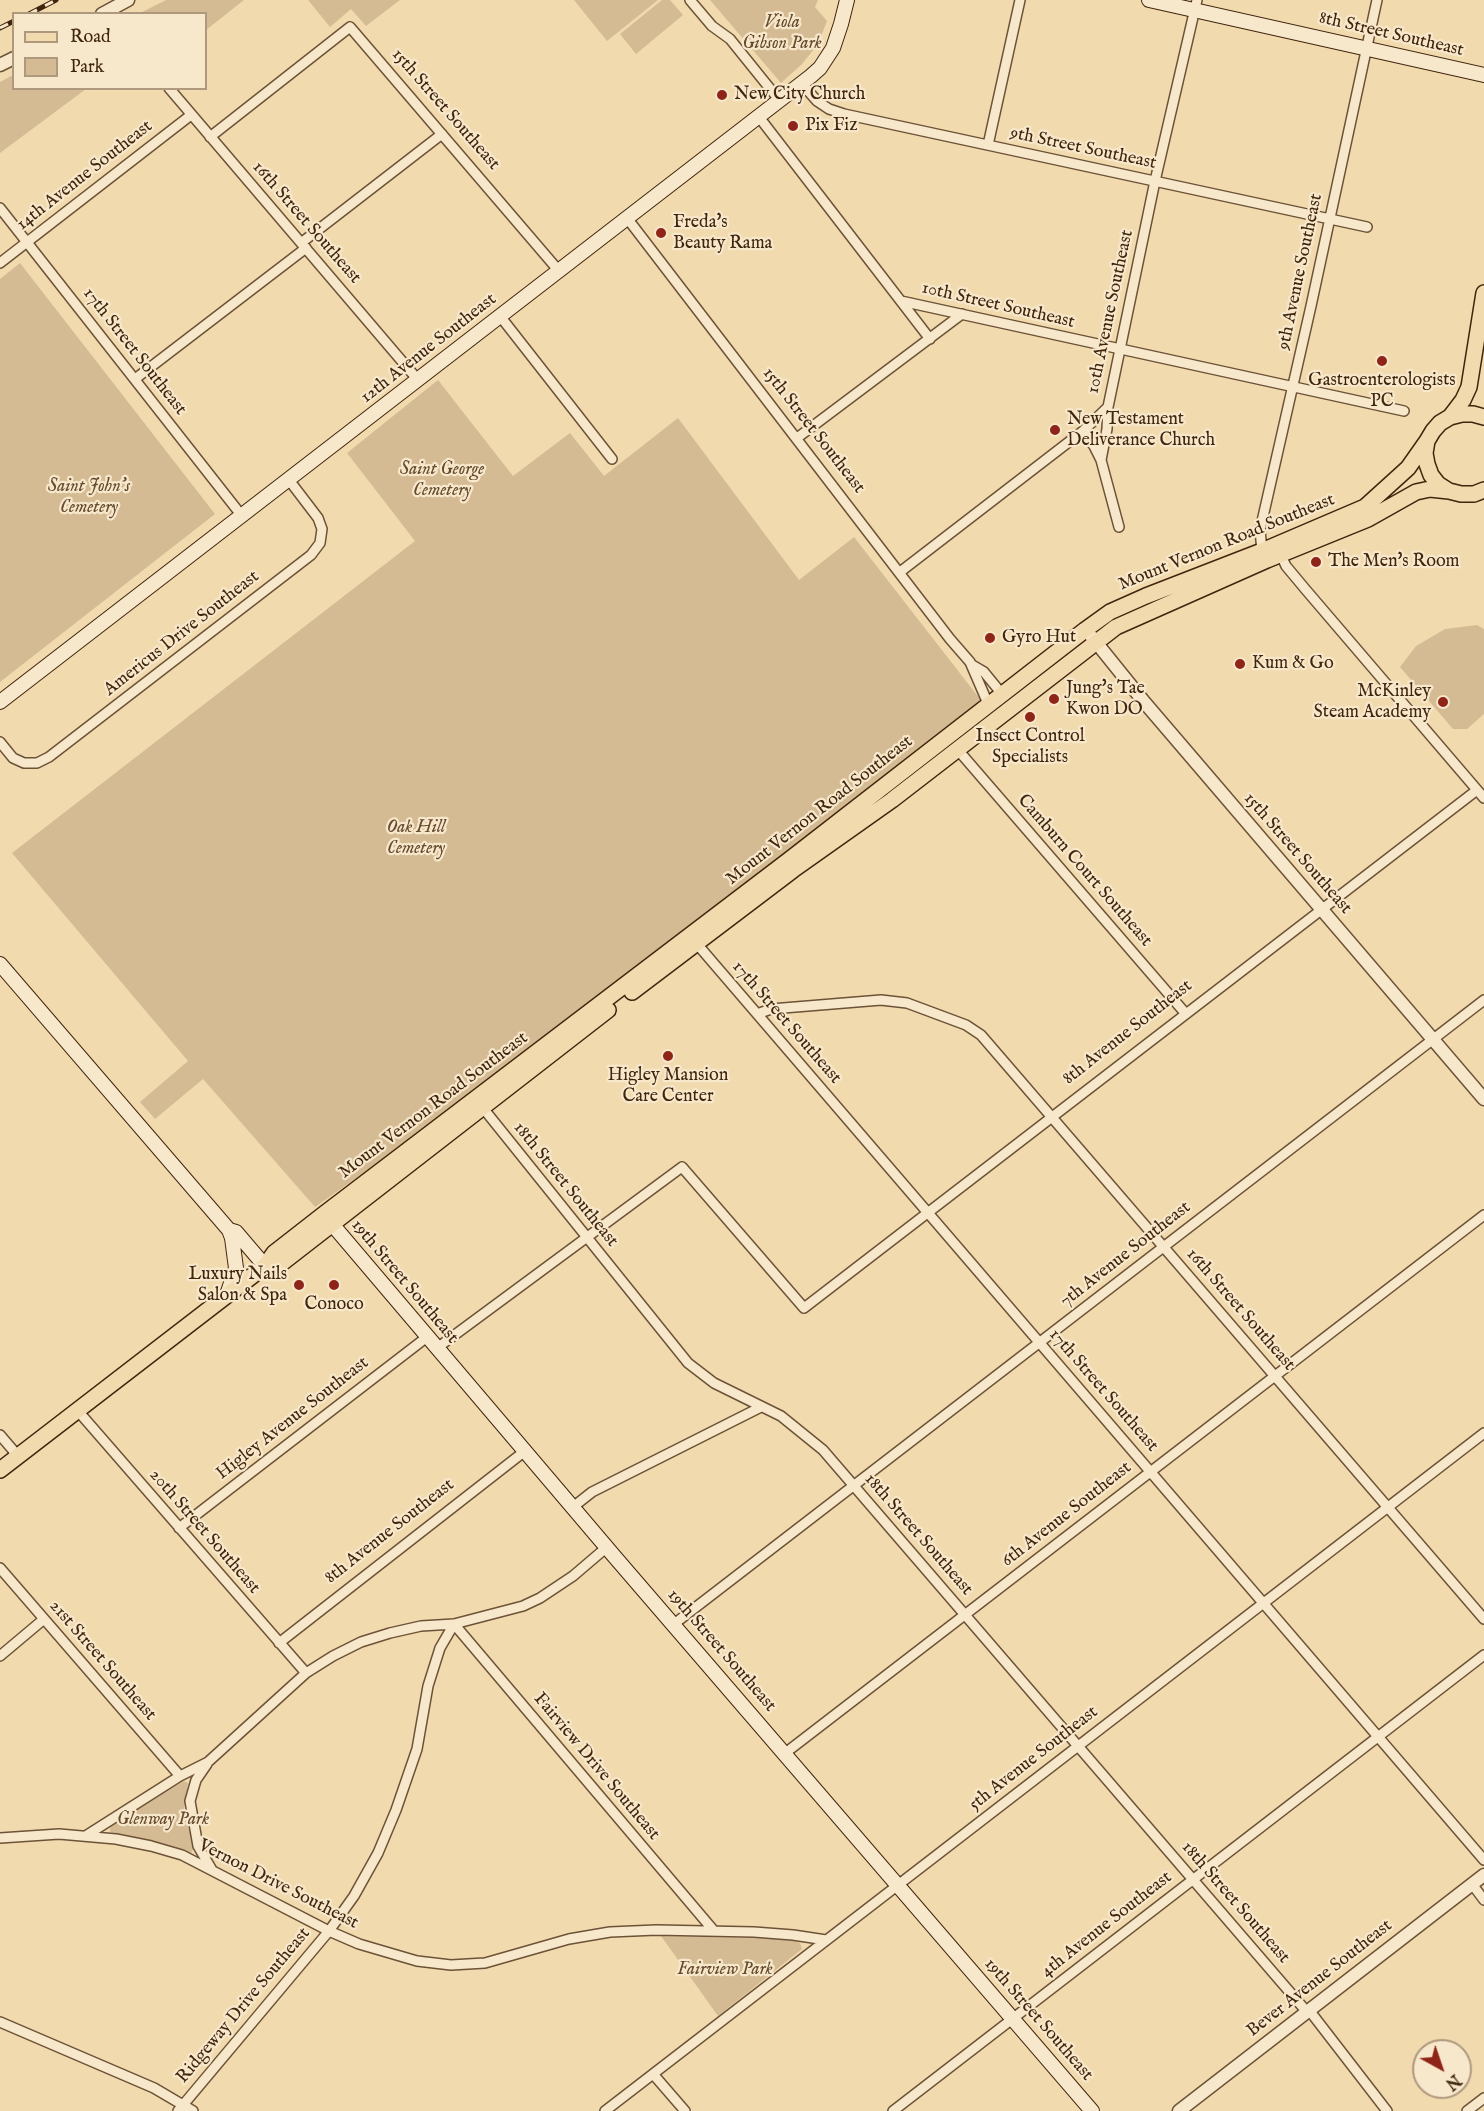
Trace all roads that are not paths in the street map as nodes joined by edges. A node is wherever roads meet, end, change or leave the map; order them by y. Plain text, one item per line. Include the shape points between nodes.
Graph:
1 (128, 0) edge
2 (690, 0) edge
3 (847, 0) edge
4 (1020, 0) edge
5 (1149, 0) edge
6 (1377, 0) edge
7 (1196, 5) edge
8 (105, 12) edge
9 (1367, 48) junction
10 (1484, 75) edge
11 (802, 84) junction
12 (170, 90) edge
13 (780, 101) junction
14 (191, 115) junction
15 (759, 117) junction
16 (442, 134) junction
17 (210, 137) junction
18 (988, 145) junction
19 (1155, 181) junction
20 (0, 208) edge
21 (627, 218) junction
22 (1329, 219) junction
23 (1367, 227) dead end
24 (27, 243) junction
25 (303, 245) junction
26 (0, 263) edge
27 (559, 271) junction
28 (1484, 293) edge
29 (901, 301) junction
30 (962, 314) junction
31 (501, 316) junction
32 (930, 339) junction
33 (1121, 349) junction
34 (135, 379) junction
35 (418, 380) junction
36 (1292, 387) junction
37 (1108, 407) junction
38 (1404, 411) dead end
39 (1450, 417) junction
40 (1484, 417) edge
41 (1083, 432) junction
42 (797, 438) junction
43 (1427, 441) junction
44 (612, 459) dead end
45 (1101, 460) junction
46 (289, 480) junction
47 (1484, 490) edge
48 (1449, 491) junction
49 (242, 516) junction
50 (1119, 527) dead end
51 (1262, 551) junction
52 (1281, 555) junction
53 (900, 572) junction
54 (1085, 630) junction
55 (1096, 642) junction
56 (972, 665) junction
57 (1002, 694) junction
58 (0, 702) edge
59 (987, 705) junction
60 (0, 742) edge
61 (958, 750) junction
62 (926, 774) junction
63 (1477, 790) junction
64 (1484, 798) edge
65 (1321, 909) junction
66 (697, 944) junction
67 (0, 964) edge
68 (1484, 1000) edge
69 (757, 1014) junction
70 (1186, 1014) junction
71 (1433, 1039) junction
72 (1484, 1099) edge
73 (483, 1108) junction
74 (1052, 1117) junction
75 (927, 1213) junction
76 (1484, 1215) edge
77 (328, 1219) junction
78 (229, 1230) junction
79 (586, 1237) junction
80 (1164, 1247) junction
81 (265, 1266) junction
82 (227, 1296) junction
83 (427, 1337) junction
84 (1039, 1342) junction
85 (437, 1348) junction
86 (1275, 1376) junction
87 (761, 1407) junction
88 (78, 1411) junction
89 (1484, 1433) edge
90 (0, 1435) edge
91 (525, 1451) junction
92 (18, 1456) junction
93 (0, 1470) edge
94 (1150, 1471) junction
95 (854, 1486) junction
96 (573, 1507) junction
97 (1388, 1507) junction
98 (179, 1528) junction
99 (607, 1547) junction
100 (0, 1568) edge
101 (1264, 1603) junction
102 (965, 1615) junction
103 (44, 1619) junction
104 (1484, 1619) edge
105 (453, 1624) junction
106 (674, 1624) junction
107 (279, 1643) junction
108 (1484, 1655) edge
109 (0, 1656) edge
110 (306, 1673) junction
111 (1378, 1737) junction
112 (1078, 1746) junction
113 (784, 1754) junction
114 (208, 1762) junction
115 (180, 1776) junction
116 (87, 1836) junction
117 (0, 1838) edge
118 (1484, 1860) edge
119 (212, 1870) junction
120 (1484, 1875) edge
121 (1194, 1880) junction
122 (1472, 1884) junction
123 (898, 1885) junction
124 (1484, 1900) edge
125 (328, 1931) junction
126 (714, 1931) junction
127 (826, 1940) junction
128 (1308, 2011) junction
129 (1013, 2019) junction
130 (0, 2022) edge
131 (653, 2074) junction
132 (1484, 2098) edge
133 (181, 2108) edge
134 (193, 2111) edge
135 (605, 2111) edge
136 (685, 2111) edge
137 (892, 2111) edge
138 (1092, 2111) edge
139 (1179, 2111) edge
140 (1387, 2111) edge
141 (1467, 2111) edge

1 - 8 street
2 - 13 street via 712,26 730,39
3 - 11 main road, 12th Avenue Southeast via 833,48 820,68
4 - 18 street
5 - 7 main road, 8th Street Southeast
6 - 9 street, 9th Avenue Southeast
7 - 9 main road, 8th Street Southeast
7 - 19 street, 10th Avenue Southeast
9 - 10 main road, 8th Street Southeast
9 - 22 street, 9th Avenue Southeast
11 - 13 main road, 12th Avenue Southeast
11 - 18 street, 9th Street Southeast via 817,101 844,114
12 - 14 street, 16th Street Southeast
13 - 15 main road, 12th Avenue Southeast
14 - 17 street, 16th Street Southeast
14 - 24 street, 14th Avenue Southeast
15 - 21 main road, 12th Avenue Southeast
15 - 29 street, 10th Street Southeast
16 - 17 street, 15th Street Southeast via 350,27
16 - 25 street
16 - 27 street, 15th Street Southeast
17 - 25 street, 16th Street Southeast
18 - 19 street, 9th Street Southeast
19 - 22 street, 9th Street Southeast
19 - 33 street, 10th Avenue Southeast
20 - 24 street, 17th Street Southeast
21 - 27 main road, 12th Avenue Southeast
21 - 42 street, 15th Street Southeast
22 - 23 street, 9th Street Southeast
22 - 36 street, 9th Avenue Southeast
24 - 26 street, 14th Avenue Southeast
24 - 34 street, 17th Street Southeast
25 - 34 street
25 - 35 street, 16th Street Southeast
27 - 31 main road, 12th Avenue Southeast
28 - 39 main road via 1469,387
29 - 30 street, 10th Street Southeast
29 - 32 street, 10th Street Southeast
30 - 32 street
30 - 33 street, 10th Street Southeast
31 - 35 main road, 12th Avenue Southeast
31 - 44 street
32 - 42 street
33 - 36 street, 10th Street Southeast
33 - 37 street, 10th Avenue Southeast
34 - 49 street, 17th Street Southeast
35 - 46 main road, 12th Avenue Southeast
36 - 38 street, 10th Street Southeast
36 - 51 street, 9th Avenue Southeast via 1260,530
37 - 41 street, 10th Avenue Southeast
37 - 45 street
39 - 40 main road
39 - 43 main road, Mount Vernon Road Southeast via 1440,423
41 - 45 street
41 - 53 street, 10th Avenue Southeast
42 - 53 street, 15th Street Southeast
43 - 48 main road via 1425,453 1431,475
43 - 51 main road, Mount Vernon Road Southeast via 1408,468 1365,507
45 - 50 street
46 - 49 main road, 12th Avenue Southeast
46 - 60 street, Americus Drive Southeast via 322,529 320,543 311,555 49,757 37,763 24,763 13,758
47 - 48 main road via 1474,494
48 - 52 main road, Mount Vernon Road Southeast via 1416,492 1368,519
49 - 58 main road, 12th Avenue Southeast
51 - 54 main road, Mount Vernon Road Southeast via 1110,612
52 - 55 main road, Mount Vernon Road Southeast via 1116,627
52 - 63 street via 1306,590
53 - 56 street, 15th Street Southeast
54 - 55 street, 15th Street Southeast
54 - 57 main road, Mount Vernon Road Southeast
55 - 61 main road, Mount Vernon Road Southeast
55 - 65 street, 15th Street Southeast
56 - 57 street, 15th Street Southeast via 984,672
56 - 59 street, 15th Street Southeast
57 - 59 main road, Mount Vernon Road Southeast
57 - 62 main road via 992,710 949,744
59 - 77 main road, Mount Vernon Road Southeast
61 - 62 main road, Mount Vernon Road Southeast
61 - 70 street, Camburn Court Southeast
62 - 66 main road, Mount Vernon Road Southeast
63 - 64 street
63 - 65 street, 8th Avenue Southeast
65 - 70 street, 8th Avenue Southeast
65 - 71 street, 15th Street Southeast
66 - 69 street, 17th Street Southeast
66 - 73 main road, Mount Vernon Road Southeast
67 - 78 main road
68 - 71 street, 7th Avenue Southeast
69 - 74 street, 16th Street Southeast via 771,1009 881,1000 907,1003 945,1016 981,1035
69 - 75 street, 17th Street Southeast
70 - 74 street, 8th Avenue Southeast
71 - 72 street, 15th Street Southeast
71 - 80 street, 7th Avenue Southeast
73 - 77 main road, Mount Vernon Road Southeast
73 - 79 street, 18th Street Southeast
74 - 75 street, 8th Avenue Southeast
74 - 80 street, 16th Street Southeast
75 - 79 street, 8th Avenue Southeast via 804,1308 682,1167
75 - 84 street, 17th Street Southeast
76 - 86 street, 6th Avenue Southeast
77 - 81 main road, Mount Vernon Road Southeast via 282,1263
77 - 83 main road, 19th Street Southeast
78 - 81 main road via 236,1232
78 - 82 main road via 236,1268
79 - 85 street
79 - 87 street, 18th Street Southeast via 688,1363 714,1383
80 - 84 street, 7th Avenue Southeast
80 - 86 street, 16th Street Southeast
81 - 82 main road, Mount Vernon Road Southeast
82 - 88 main road, Mount Vernon Road Southeast
83 - 85 main road, 19th Street Southeast
83 - 98 street, Higley Avenue Southeast
84 - 94 street, 17th Street Southeast
84 - 95 street, 7th Avenue Southeast
85 - 91 main road, 19th Street Southeast
86 - 94 street, 6th Avenue Southeast
86 - 97 street, 16th Street Southeast
87 - 95 street, 18th Street Southeast via 781,1416 823,1450
87 - 96 street via 592,1492
88 - 92 main road, Mount Vernon Road Southeast
88 - 98 street, 20th Street Southeast
89 - 97 street, 5th Avenue Southeast
90 - 92 street
91 - 96 main road, 19th Street Southeast
91 - 107 street, 8th Avenue Southeast
92 - 93 main road, Mount Vernon Road Southeast
94 - 101 street, 17th Street Southeast
94 - 102 street, 6th Avenue Southeast
95 - 102 street, 18th Street Southeast
95 - 106 street, 7th Avenue Southeast
96 - 99 main road, 19th Street Southeast
97 - 101 street, 5th Avenue Southeast
97 - 104 street, 16th Street Southeast
98 - 107 street, 20th Street Southeast
99 - 105 street via 540,1598
99 - 106 main road, 19th Street Southeast
100 - 103 street, 21st Street Southeast
101 - 111 street, 17th Street Southeast
101 - 112 street, 5th Avenue Southeast
102 - 112 street, 18th Street Southeast
102 - 113 street, 6th Avenue Southeast
103 - 109 street
103 - 115 street, 21st Street Southeast
105 - 110 street via 421,1626 361,1642
105 - 125 street, Ridgeway Drive Southeast via 431,1676 417,1749 396,1810 354,1896
105 - 126 street, Fairview Drive Southeast
106 - 113 main road, 19th Street Southeast
107 - 110 street, 20th Street Southeast
108 - 111 street, 4th Avenue Southeast
110 - 114 street
111 - 118 street, 17th Street Southeast
111 - 121 street, 4th Avenue Southeast
112 - 121 street, 18th Street Southeast
112 - 123 street, 5th Avenue Southeast
113 - 123 main road, 19th Street Southeast
114 - 115 street
114 - 119 street via 196,1780 190,1801 198,1846
115 - 116 street
116 - 117 street, Vernon Drive Southeast
116 - 119 street, Vernon Drive Southeast via 152,1846
119 - 125 street, Vernon Drive Southeast
120 - 122 street, Bever Avenue Southeast
121 - 128 street, 18th Street Southeast
121 - 129 street, 4th Avenue Southeast
122 - 124 street
122 - 128 street, Bever Avenue Southeast
123 - 127 street, 5th Avenue Southeast
123 - 129 main road, 19th Street Southeast
125 - 126 street, Vernon Drive Southeast via 389,1954 451,1965 485,1963 569,1939 610,1932
125 - 133 street, Ridgeway Drive Southeast
126 - 127 street, Vernon Drive Southeast
127 - 131 street, 5th Avenue Southeast
128 - 139 street, Bever Avenue Southeast
128 - 140 street, 18th Street Southeast
129 - 137 street, 4th Avenue Southeast
129 - 138 main road, 19th Street Southeast
130 - 133 street via 154,2088
131 - 135 street, 5th Avenue Southeast
131 - 136 street
132 - 141 street
133 - 134 street

